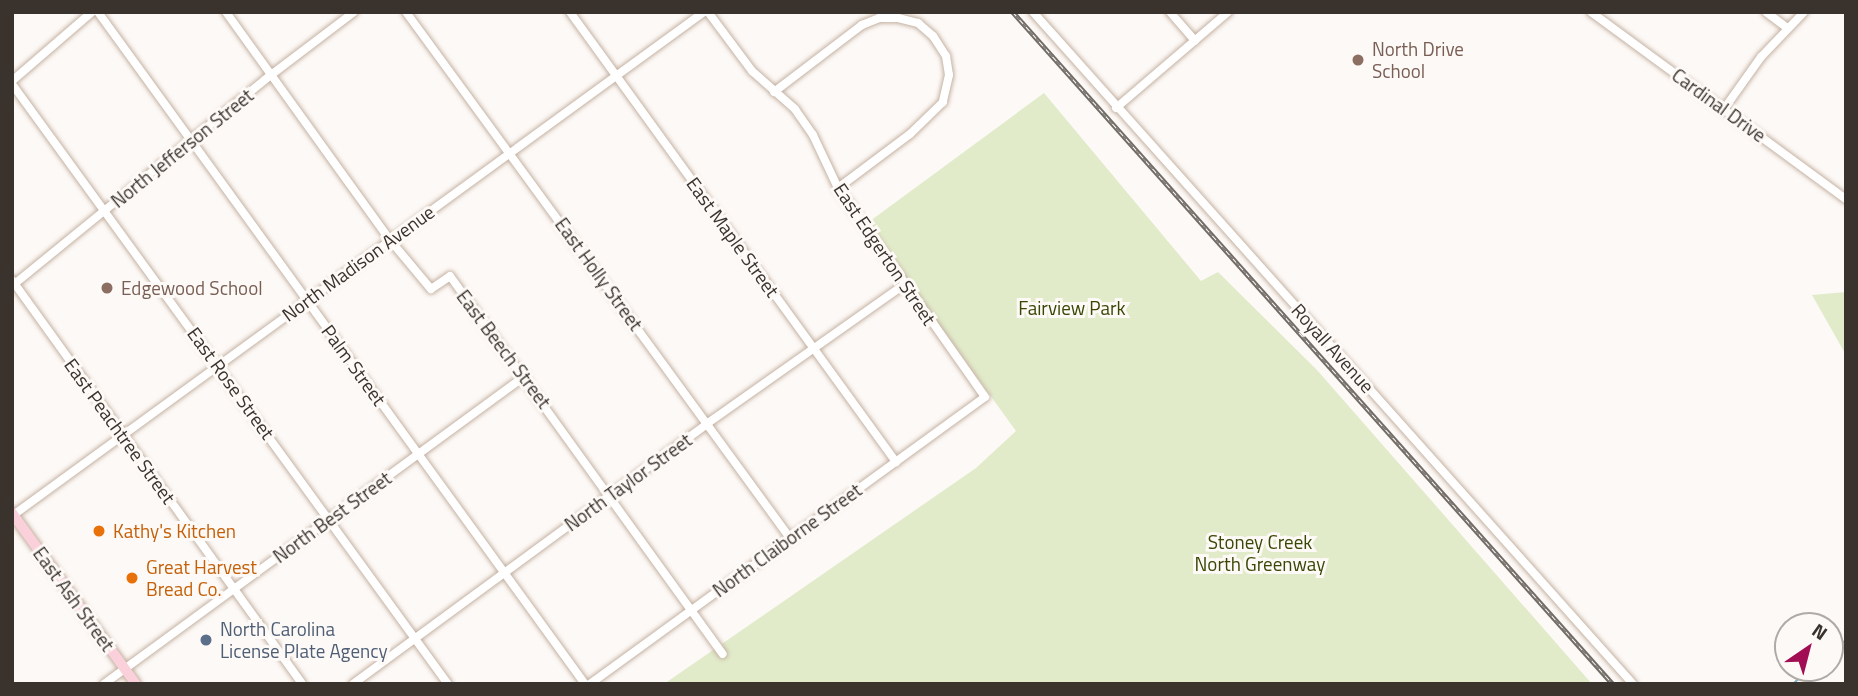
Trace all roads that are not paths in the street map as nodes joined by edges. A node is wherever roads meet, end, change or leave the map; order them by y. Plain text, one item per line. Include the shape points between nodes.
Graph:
1 (92, 12) edge
2 (98, 12) edge
3 (226, 12) edge
4 (354, 12) edge
5 (406, 12) edge
6 (570, 12) edge
7 (706, 12) edge
8 (1033, 12) edge
9 (1170, 12) edge
10 (1228, 12) edge
11 (1591, 12) edge
12 (1766, 12) edge
13 (1804, 12) edge
14 (1786, 27) junction
15 (1195, 41) junction
16 (271, 75) junction
17 (617, 75) junction
18 (12, 83) edge
19 (774, 92) junction
20 (1116, 108) junction
21 (1724, 109) junction
22 (192, 140) junction
23 (509, 151) junction
24 (838, 188) junction
25 (1846, 199) edge
26 (105, 209) junction
27 (390, 240) junction
28 (13, 283) edge
29 (905, 284) junction
30 (307, 300) junction
31 (813, 348) junction
32 (218, 366) junction
33 (525, 376) junction
34 (985, 397) joint
35 (708, 423) junction
36 (122, 436) junction
37 (418, 454) junction
38 (896, 463) junction
39 (612, 495) junction
40 (13, 515) edge
41 (329, 520) junction
42 (790, 538) junction
43 (504, 572) junction
44 (234, 588) junction
45 (692, 608) junction
46 (414, 638) junction
47 (723, 654) dead end
48 (125, 669) junction
49 (104, 684) edge
50 (136, 684) edge
51 (302, 684) edge
52 (353, 684) edge
53 (447, 684) edge
54 (587, 684) edge
55 (1633, 684) edge

1 - 18 street
2 - 22 street, Palm Street
3 - 16 street, East Beech Street
4 - 16 street, North Jefferson Street
5 - 23 street, East Holly Street
6 - 17 street, East Maple Street
7 - 17 street, North Madison Avenue
7 - 19 street, East Edgerton Street
8 - 20 street, Royall Avenue
9 - 15 street
10 - 15 street
11 - 21 street, Cardinal Drive
12 - 14 street
13 - 14 street
14 - 21 street
15 - 20 street
16 - 22 street, North Jefferson Street
16 - 27 street, East Beech Street
17 - 23 street, North Madison Avenue
17 - 31 street, East Maple Street
18 - 26 street, East Rose Street
19 - 24 street, East Edgerton Street via 795,109 813,135
19 - 24 street via 862,25 879,18 918,23 933,36 946,56 949,75 943,102 910,134
20 - 55 street, Royall Avenue
21 - 25 street, Cardinal Drive
22 - 26 street, North Jefferson Street
22 - 30 street, Palm Street
23 - 27 street, North Madison Avenue
23 - 35 street, East Holly Street
24 - 29 street, East Edgerton Street
26 - 28 street, North Jefferson Street
26 - 32 street, East Rose Street
27 - 30 street, North Madison Avenue
27 - 33 street, East Beech Street via 430,289 450,276
28 - 36 street, East Peachtree Street
29 - 31 street, North Taylor Street
29 - 34 street, East Edgerton Street
30 - 32 street, North Madison Avenue
30 - 37 street, Palm Street
31 - 35 street, North Taylor Street
31 - 38 street, East Maple Street
32 - 36 street, North Madison Avenue
32 - 41 street, East Rose Street
33 - 37 street, North Best Street
33 - 39 street, East Beech Street
34 - 38 street, North Claiborne Street
35 - 39 street, North Taylor Street
35 - 42 street, East Holly Street
36 - 40 street, North Madison Avenue
36 - 44 street, East Peachtree Street
37 - 41 street, North Best Street
37 - 43 street, Palm Street
38 - 42 street, North Claiborne Street
39 - 43 street, North Taylor Street
39 - 45 street, East Beech Street
40 - 48 main road, East Ash Street
41 - 44 street, North Best Street
41 - 46 street, East Rose Street
42 - 45 street, North Claiborne Street
43 - 46 street, North Taylor Street
43 - 54 street, Palm Street
44 - 48 street, North Best Street
44 - 51 street, East Peachtree Street
45 - 47 street, East Beech Street
45 - 54 street, North Claiborne Street
46 - 52 street, North Taylor Street
46 - 53 street, East Rose Street
48 - 49 street, North Best Street
48 - 50 main road, East Ash Street

